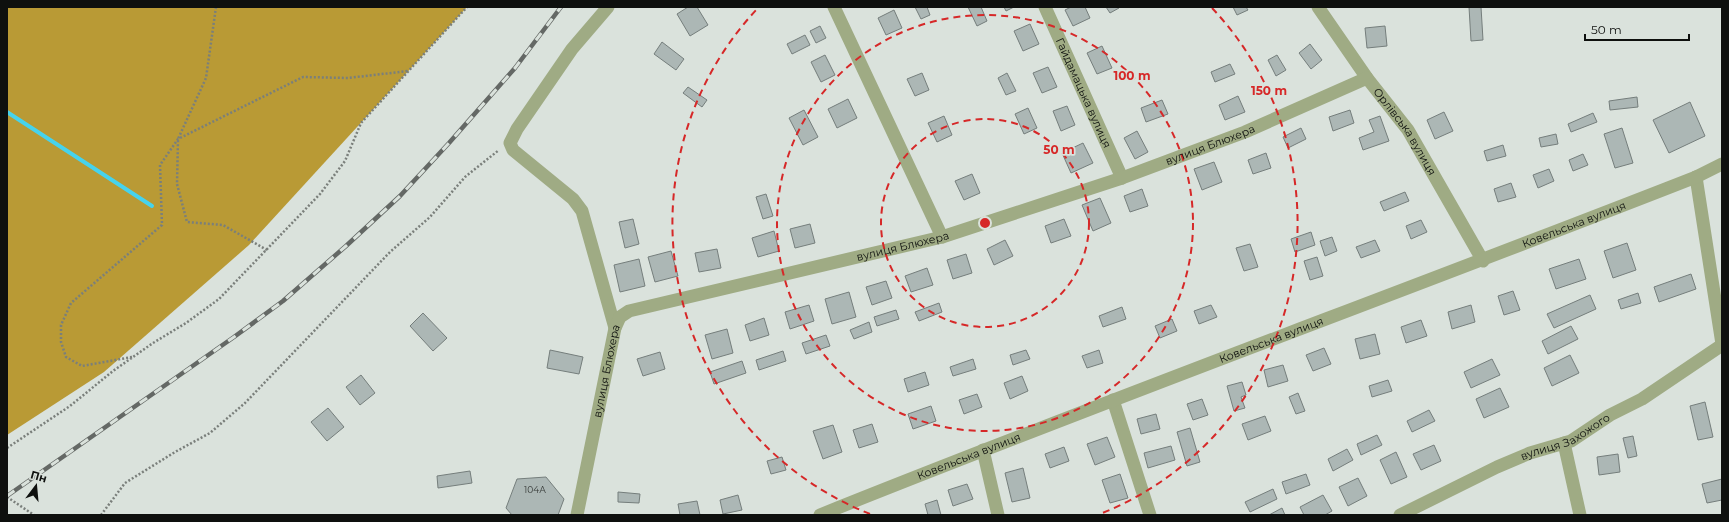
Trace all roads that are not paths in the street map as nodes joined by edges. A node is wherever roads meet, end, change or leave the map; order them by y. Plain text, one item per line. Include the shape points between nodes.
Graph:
1 (608, 7) edge
2 (834, 7) edge
3 (1045, 7) edge
4 (1318, 7) edge
5 (1367, 78) junction
6 (1722, 164) edge
7 (1696, 177) junction
8 (1122, 178) junction
9 (942, 237) junction
10 (1483, 260) junction
11 (615, 328) junction
12 (1722, 344) edge
13 (1112, 400) junction
14 (1564, 443) junction
15 (983, 450) junction
16 (577, 515) edge
17 (820, 515) edge
18 (998, 515) edge
19 (1150, 515) edge
20 (1400, 515) edge
21 (1580, 515) edge

1 - 11 street via 572,49 517,128 510,143 513,150 573,199 582,211
2 - 9 street
3 - 8 street, Гайдамацька вулиця
4 - 5 street, Орлівська вулиця
5 - 8 street, вулиця Блюхера via 1245,132
5 - 10 street, Орлівська вулиця via 1408,130
6 - 7 street, Ковельська вулиця
7 - 10 street, Ковельська вулиця
7 - 12 street
8 - 9 street, вулиця Блюхера
9 - 11 street, вулиця Блюхера via 629,311 620,317
10 - 13 street, Ковельська вулиця
11 - 16 street, вулиця Блюхера
12 - 14 street, вулиця Захожого via 1642,399
13 - 15 street, Ковельська вулиця
13 - 19 street
14 - 20 street, вулиця Захожого via 1530,453 1497,467
14 - 21 street
15 - 17 street, Ковельська вулиця
15 - 18 street

